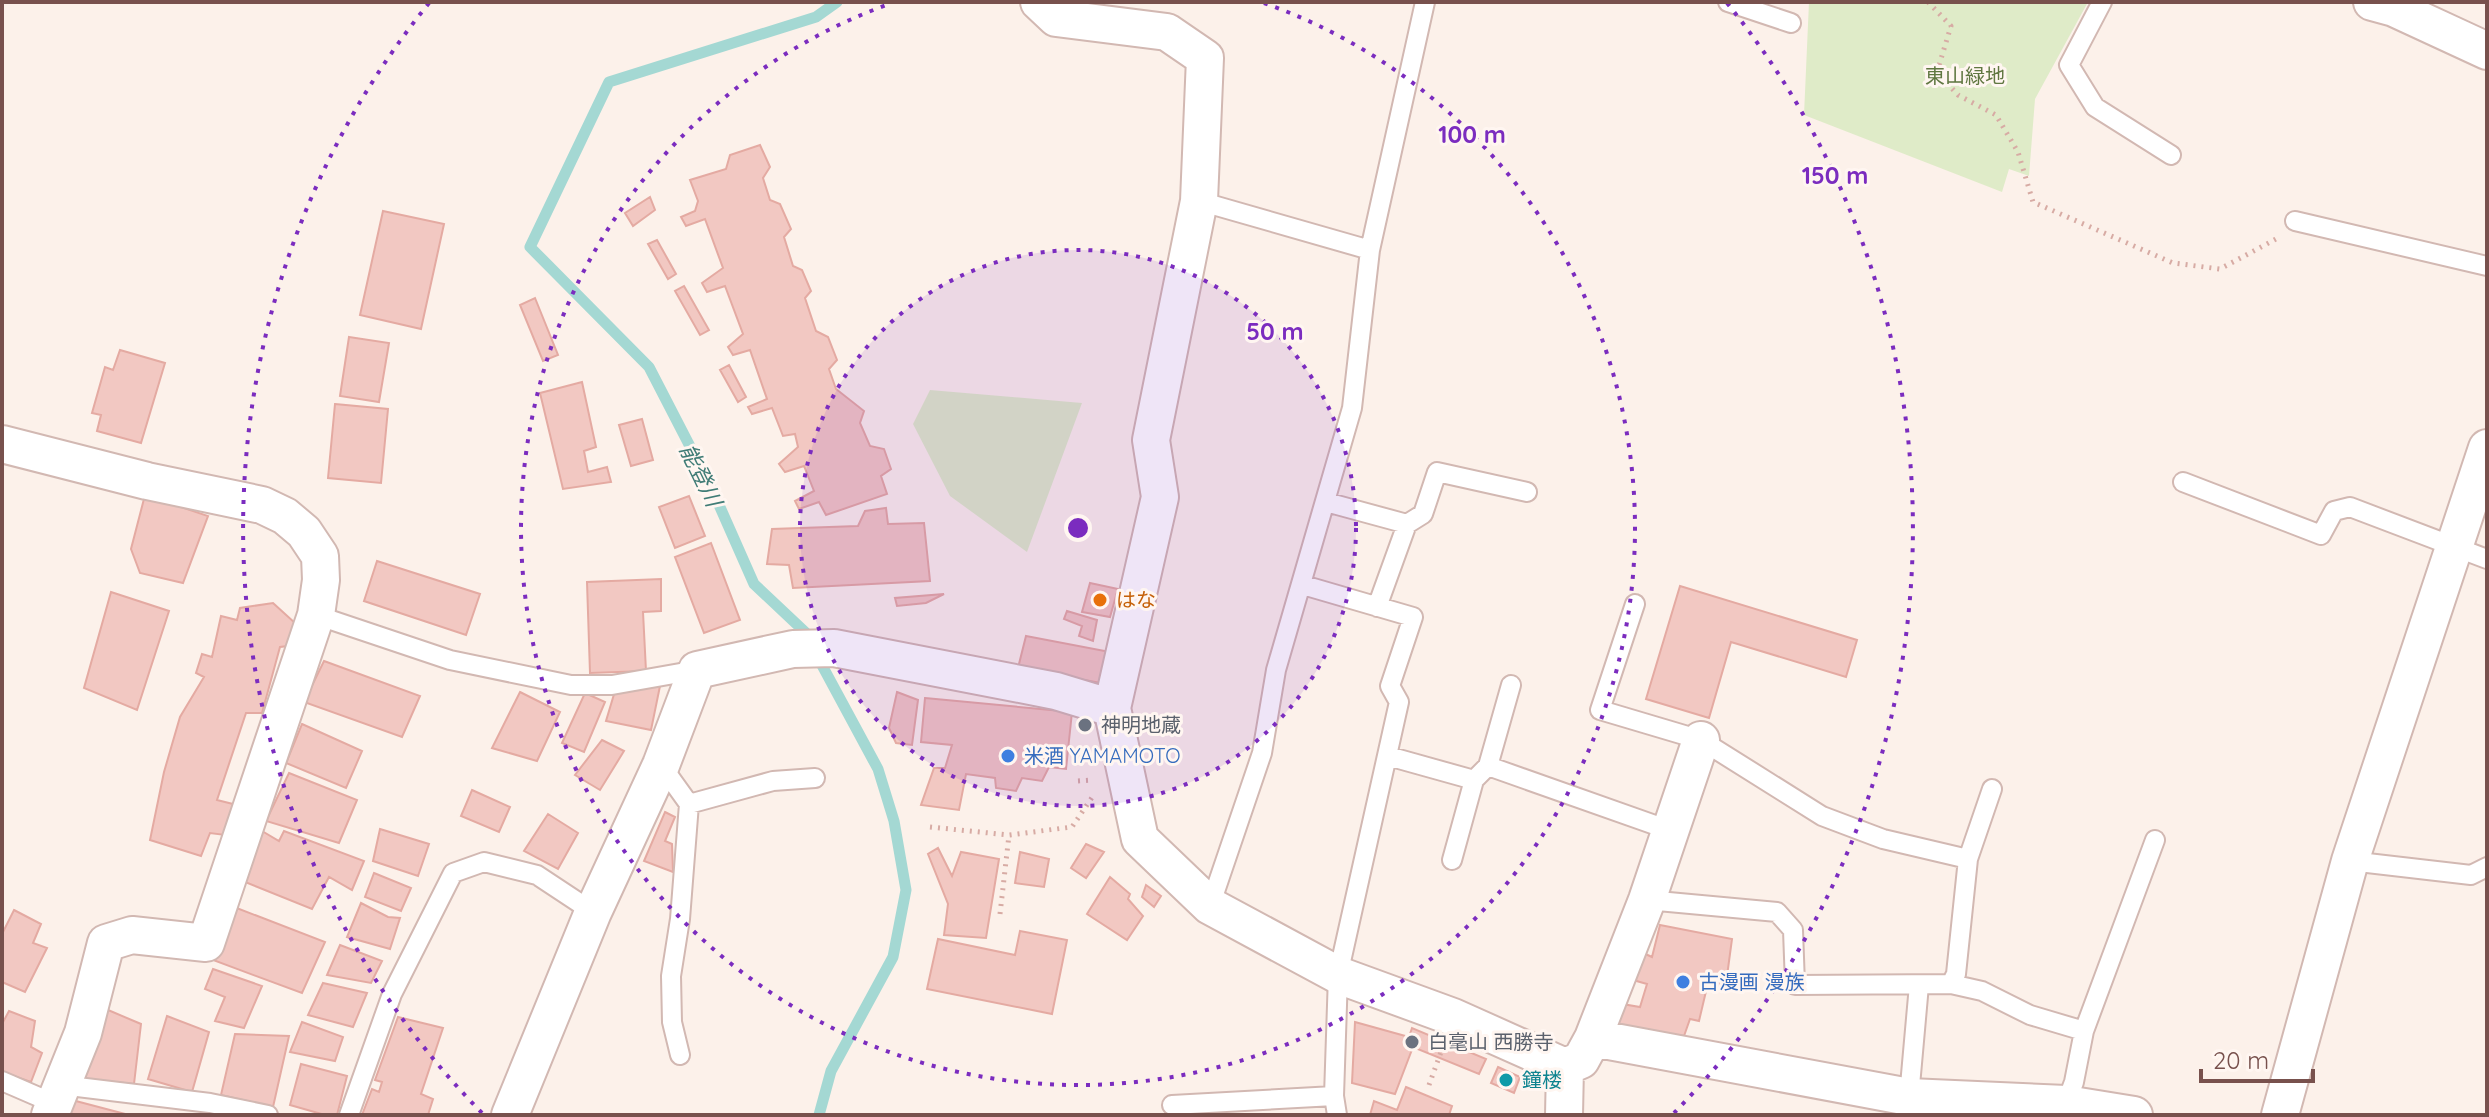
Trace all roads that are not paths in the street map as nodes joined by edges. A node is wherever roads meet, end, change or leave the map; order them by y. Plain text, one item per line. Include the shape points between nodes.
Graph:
1 (1039, 2) edge
2 (1425, 2) edge
3 (1728, 2) edge
4 (2102, 2) edge
5 (2387, 4) edge
6 (1791, 23) dead end
7 (2487, 51) edge
8 (2171, 155) dead end
9 (1199, 201) junction
10 (2295, 221) road end
11 (1370, 250) junction
12 (2487, 266) edge
13 (2, 444) edge
14 (2487, 448) edge
15 (2183, 482) dead end
16 (1527, 492) dead end
17 (1326, 502) junction
18 (1407, 524) junction
19 (2454, 547) junction
20 (2487, 559) edge
21 (1303, 585) junction
22 (1635, 604) dead end
23 (1377, 607) junction
24 (316, 615) junction
25 (697, 670) junction
26 (1511, 685) dead end
27 (1112, 708) junction
28 (1701, 740) junction
29 (1388, 756) junction
30 (661, 765) junction
31 (1488, 766) junction
32 (815, 778) dead end
33 (1474, 780) junction
34 (1992, 789) dead end
35 (689, 804) junction
36 (1672, 831) junction
37 (2155, 840) dead end
38 (1968, 859) junction
39 (1452, 860) dead end
40 (2350, 861) junction
41 (2487, 867) edge
42 (1647, 900) junction
43 (1210, 906) junction
44 (593, 912) junction
45 (1338, 975) junction
46 (1951, 984) junction
47 (1919, 985) junction
48 (2084, 1031) junction
49 (1593, 1038) junction
50 (680, 1055) dead end
51 (1565, 1067) junction
52 (2, 1081) edge
53 (1334, 1096) junction
54 (1909, 1097) junction
55 (55, 1101) edge
56 (1172, 1105) dead end
57 (2064, 1110) edge
58 (268, 1115) edge
59 (349, 1115) edge
60 (510, 1115) edge
61 (1337, 1115) edge
62 (1564, 1115) edge
63 (2134, 1115) edge
64 (2280, 1115) edge

1 - 9 street via 1056,18 1167,32 1205,58
2 - 11 lane
3 - 6 lane
4 - 8 lane via 2069,65 2095,107
5 - 7 street
9 - 11 lane
9 - 27 street via 1151,440 1160,497
10 - 12 lane
11 - 17 lane via 1352,408
13 - 24 street via 262,505 285,516 320,556
14 - 19 street
15 - 19 lane via 2321,535 2334,511 2350,507
16 - 18 lane via 1437,472 1423,514
17 - 18 lane
17 - 21 lane
18 - 23 lane
19 - 20 lane
19 - 40 street
21 - 23 lane
21 - 43 lane via 1276,670 1262,753
22 - 28 lane via 1600,710
23 - 29 lane via 1413,617 1390,686 1399,702
24 - 25 lane via 450,660 571,685 612,685
24 - 55 street via 206,943 132,935 106,943 83,1033
25 - 27 street via 793,649 834,648 1056,691
25 - 30 street
26 - 31 lane
27 - 43 street via 1140,839
28 - 36 street
28 - 38 lane via 1822,816 1883,839
29 - 33 lane
29 - 45 lane
30 - 35 lane
30 - 44 street
31 - 33 lane
31 - 36 lane
32 - 35 lane via 773,781
33 - 39 lane
34 - 38 lane
35 - 50 lane via 671,976 672,1022
36 - 42 street
37 - 48 lane
38 - 46 lane
40 - 41 lane via 2471,875
40 - 64 street
42 - 47 lane via 1777,912 1793,930 1795,985
42 - 49 street
43 - 45 street
44 - 59 lane via 537,875 484,862 453,873 392,994
44 - 60 street
45 - 51 street via 1453,1017
45 - 53 lane
46 - 47 lane
46 - 48 lane
47 - 54 lane
48 - 57 lane
49 - 51 street via 1581,1060
49 - 54 street
51 - 62 street
52 - 55 lane
53 - 56 lane
53 - 61 lane
54 - 57 street
55 - 58 lane via 210,1103
57 - 63 street

